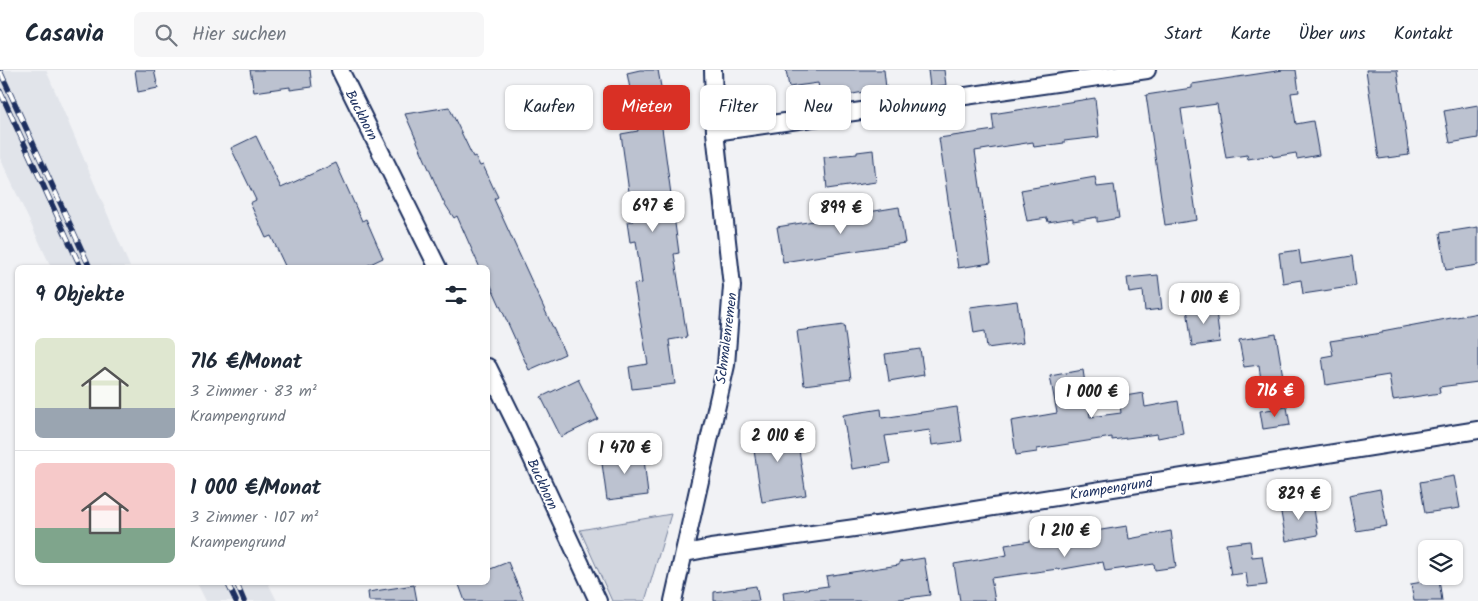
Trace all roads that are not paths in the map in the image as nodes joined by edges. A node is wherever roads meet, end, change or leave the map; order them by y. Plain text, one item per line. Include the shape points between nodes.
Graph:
1 (340, 70) edge
2 (713, 70) edge
3 (1147, 70) edge
4 (715, 132) junction
5 (437, 265) edge
6 (490, 371) edge
7 (1478, 430) edge
8 (685, 553) junction
9 (598, 601) edge
10 (673, 601) edge

1 - 5 street, Buckhorn
2 - 4 street, Schmalenremen
3 - 4 street
4 - 8 street, Schmalenremen via 732,286 726,365
6 - 9 street, Buckhorn
7 - 8 street, Krampengrund
8 - 10 street, Schmalenremen

